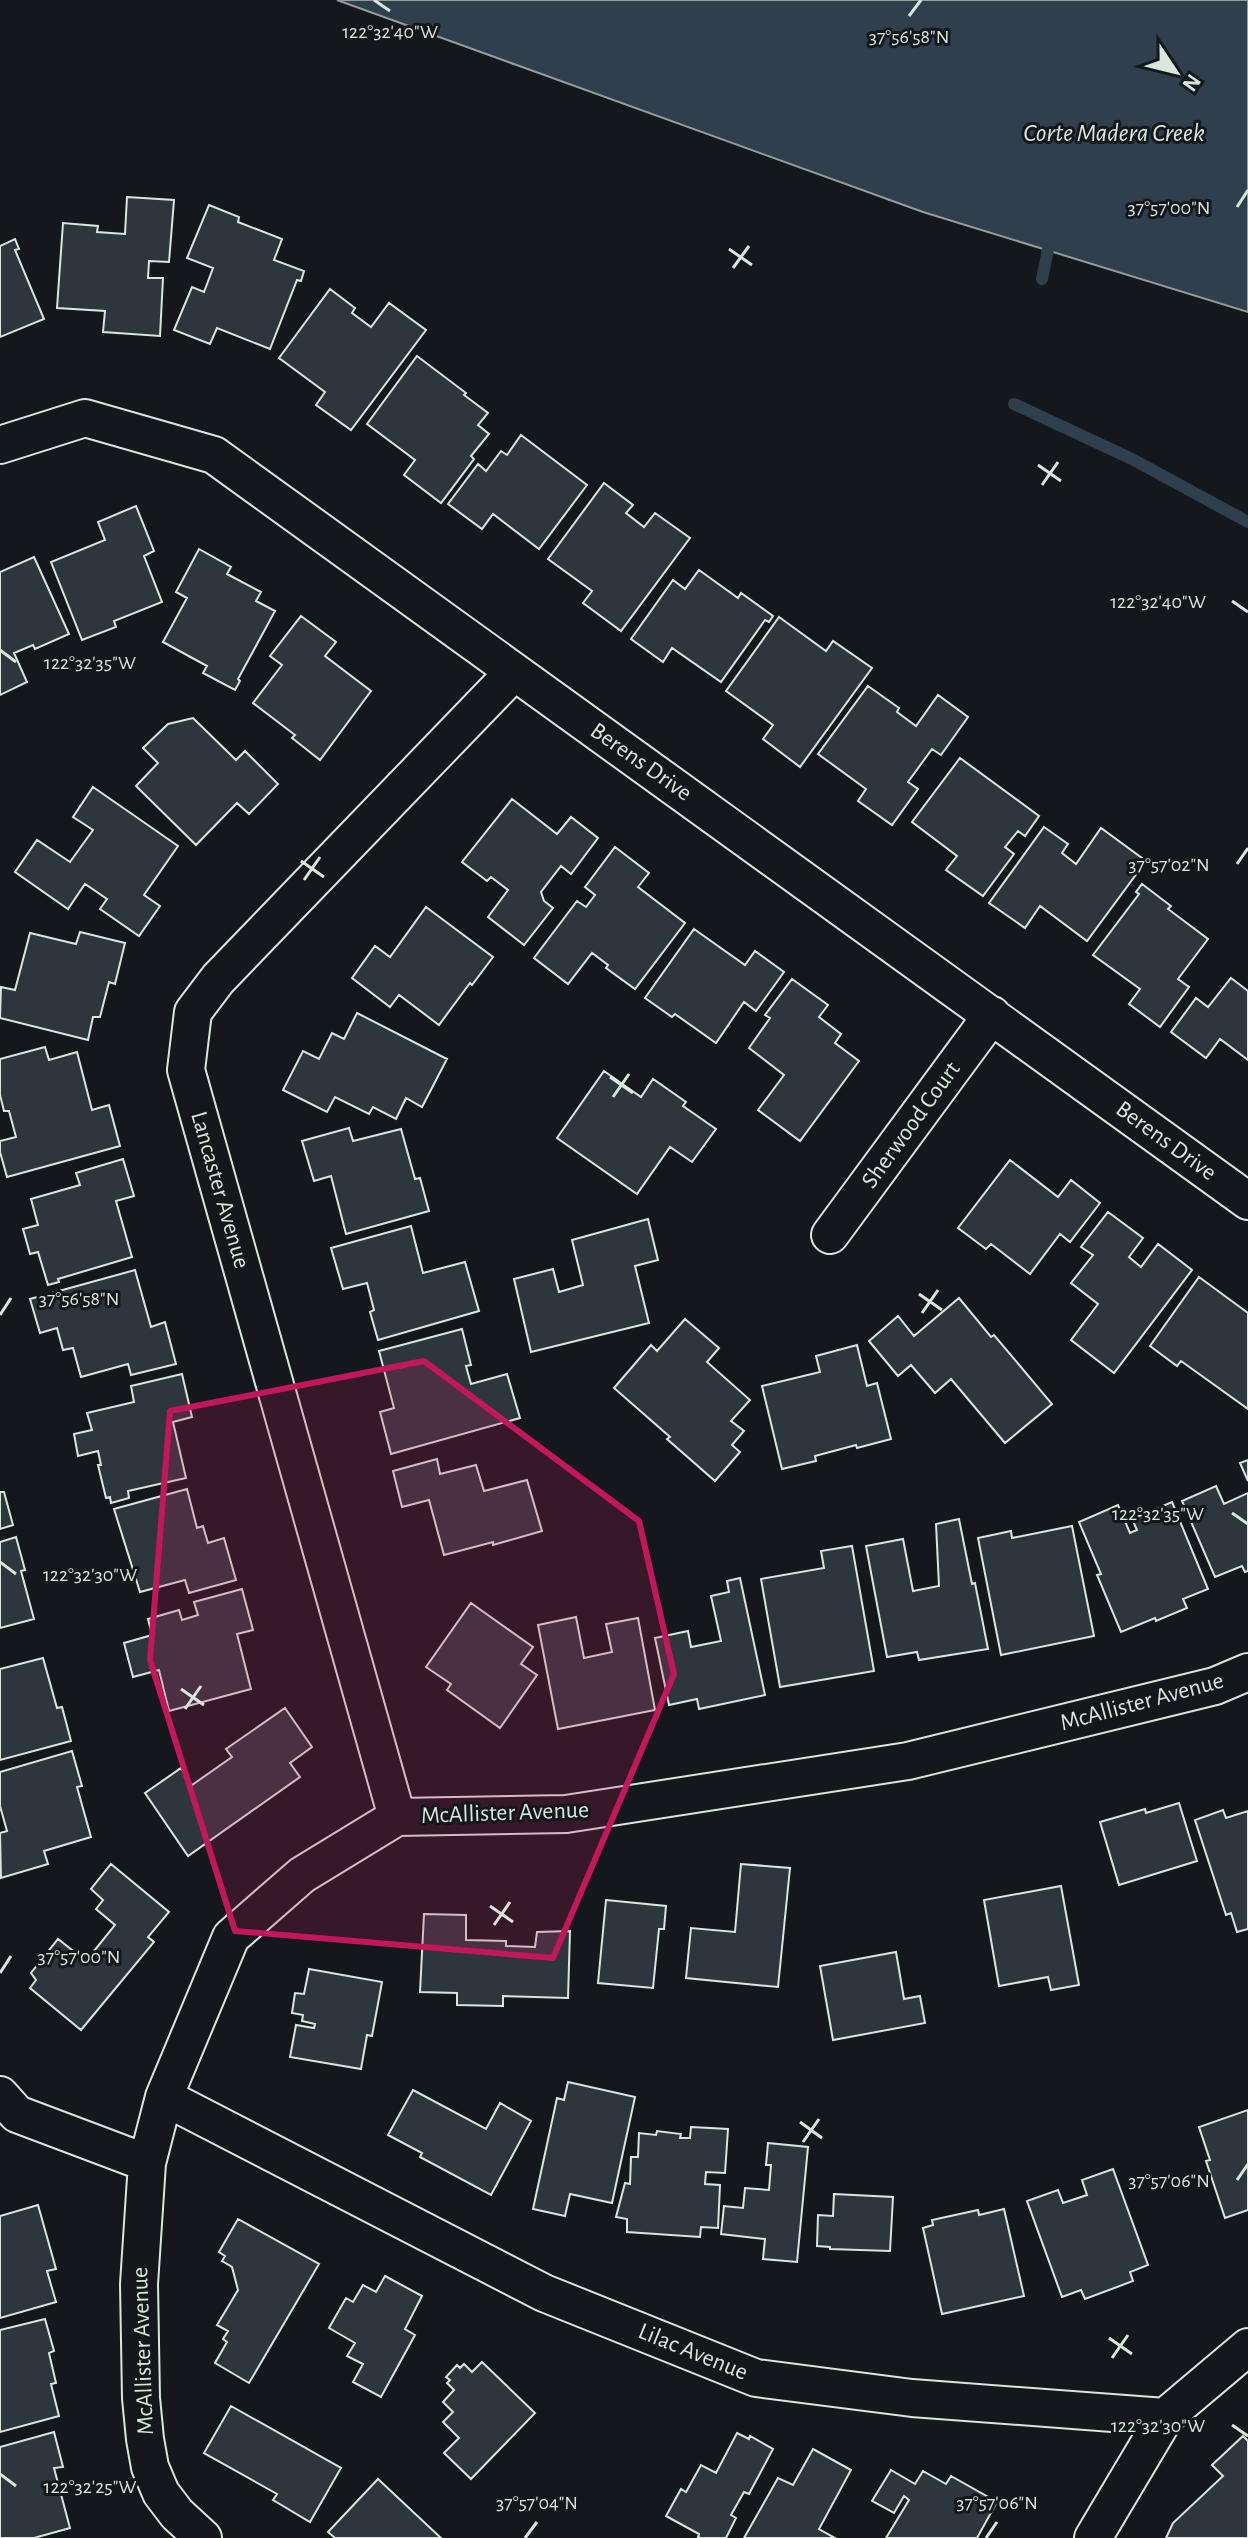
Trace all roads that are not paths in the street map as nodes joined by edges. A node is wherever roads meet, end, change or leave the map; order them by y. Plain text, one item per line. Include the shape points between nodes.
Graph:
1 (0, 445) edge
2 (514, 672) junction
3 (992, 1015) junction
4 (1248, 1201) edge
5 (830, 1235) dead end
6 (1248, 1672) edge
7 (397, 1817) junction
8 (0, 2095) edge
9 (164, 2097) junction
10 (147, 2163) junction
11 (1248, 2347) edge
12 (1165, 2417) junction
13 (203, 2538) edge
14 (1093, 2538) edge

1 - 2 street, Berens Drive via 85,418 214,455
2 - 3 street, Berens Drive
2 - 7 street, Lancaster Avenue via 218,979 193,1012 186,1070
3 - 4 street, Berens Drive
3 - 5 street, Sherwood Court
6 - 7 street, McAllister Avenue via 1215,1686 908,1761 566,1814
7 - 9 street, McAllister Avenue via 302,1875 231,1937
8 - 10 street via 17,2114
9 - 10 street, McAllister Avenue
9 - 12 street, Lilac Avenue via 544,2293 756,2378 912,2398
10 - 13 street, McAllister Avenue via 139,2284 145,2439 161,2493
11 - 12 street
12 - 14 street

